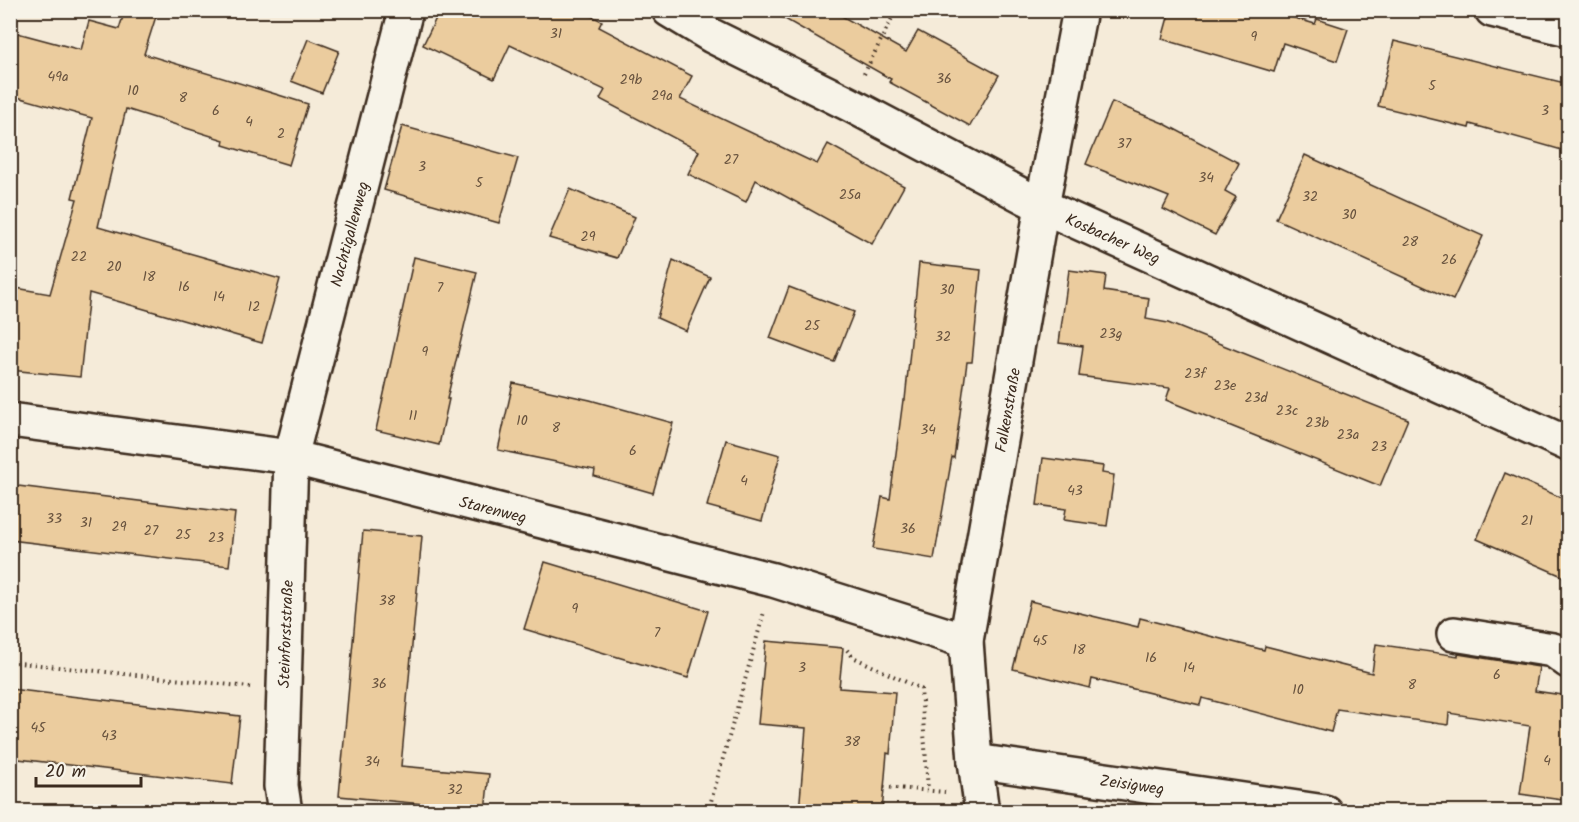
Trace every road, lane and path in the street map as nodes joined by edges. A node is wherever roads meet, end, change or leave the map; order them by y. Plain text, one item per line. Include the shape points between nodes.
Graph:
1 (406, 10) edge
2 (669, 10) edge
3 (896, 10) edge
4 (1080, 10) edge
5 (1492, 10) edge
6 (1569, 28) edge
7 (849, 104) junction
8 (1042, 206) junction
9 (10, 420) edge
10 (1569, 444) edge
11 (291, 457) junction
12 (773, 580) junction
13 (1454, 634) dead end
14 (966, 641) junction
15 (847, 650) dead end
16 (1569, 661) edge
17 (10, 662) edge
18 (284, 691) junction
19 (884, 787) dead end
20 (978, 787) edge
21 (928, 790) junction
22 (285, 812) edge
23 (708, 812) edge
24 (1324, 812) edge

1 - 11 street, Nachtigallenweg
2 - 7 street, Kosbacher Weg via 712,36
3 - 7 path
4 - 8 street, Falkenstraße
5 - 6 street
7 - 8 street, Kosbacher Weg
8 - 10 street, Kosbacher Weg
8 - 14 street, Falkenstraße
9 - 11 street, Starenweg
11 - 12 street, Starenweg
11 - 18 street, Steinforststraße
12 - 14 street, Starenweg
12 - 23 path
13 - 16 street via 1553,650
14 - 20 street, Falkenstraße
15 - 21 path via 853,657 921,689
17 - 18 path
18 - 22 street, Steinforststraße via 281,786
19 - 21 path
20 - 21 path via 957,792
20 - 24 street, Zeisigweg

